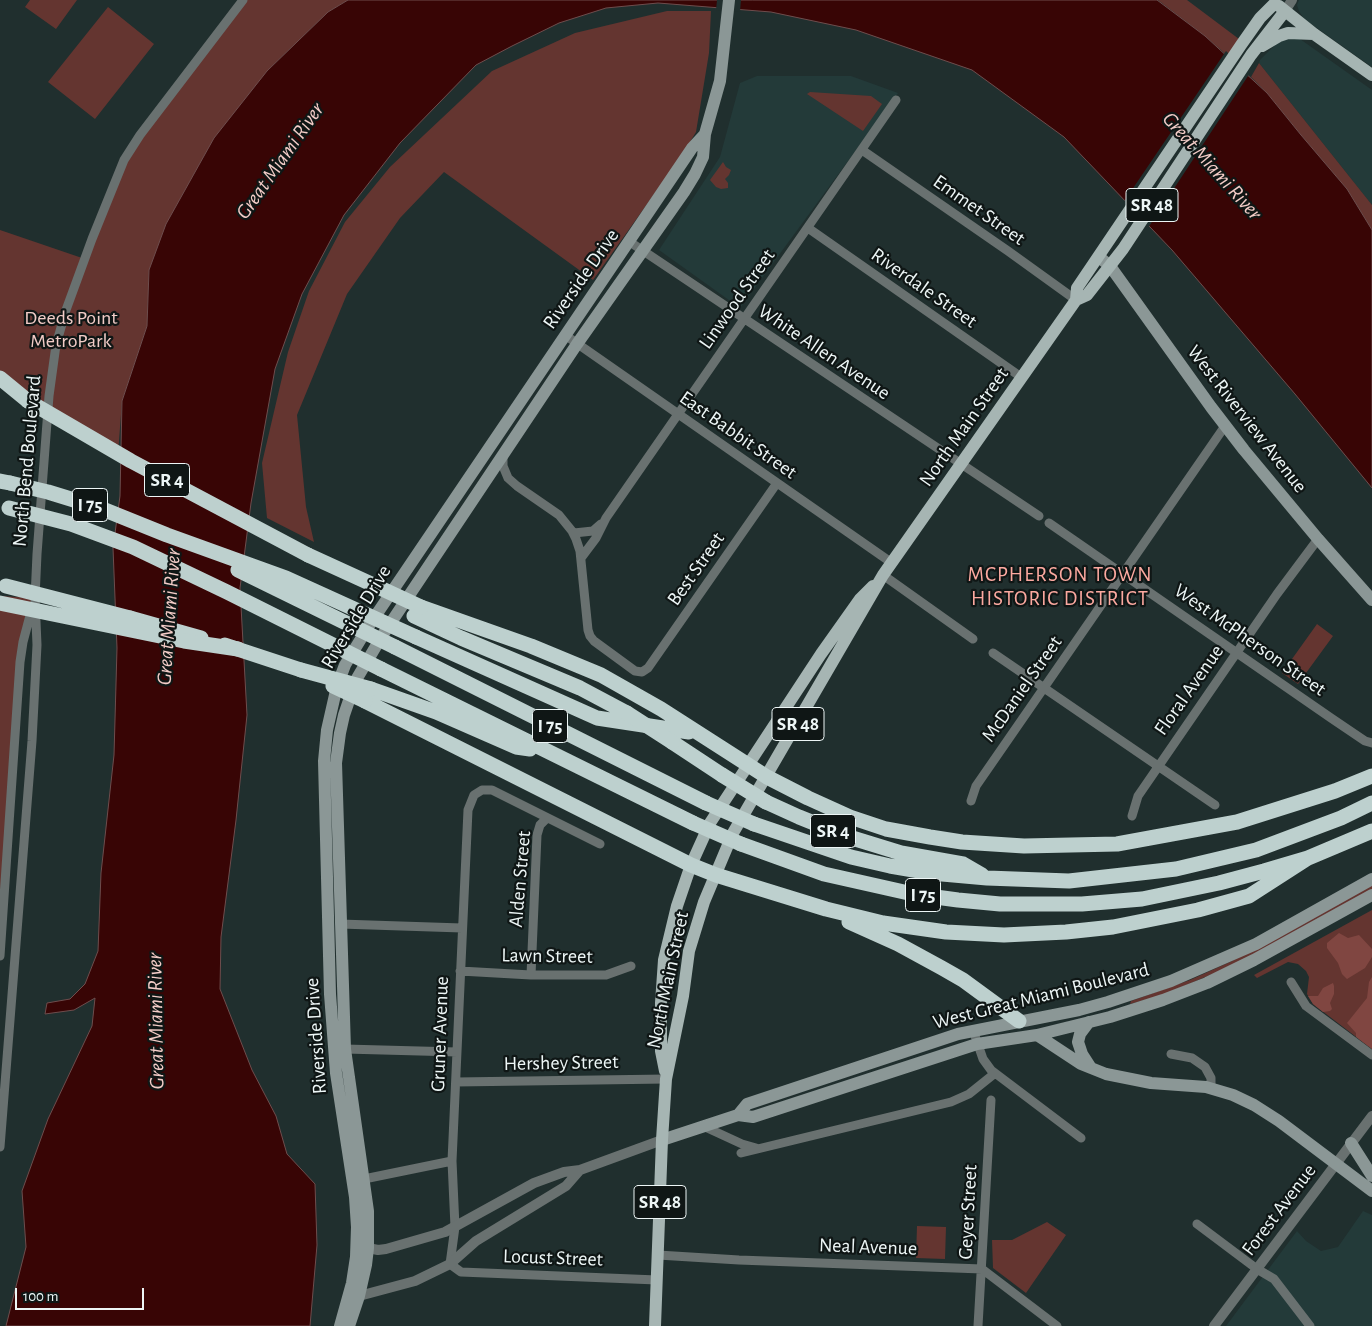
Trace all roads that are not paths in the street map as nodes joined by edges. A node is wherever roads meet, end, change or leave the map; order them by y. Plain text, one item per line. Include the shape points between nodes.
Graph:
1 (243, 0) edge
2 (729, 0) edge
3 (1292, 0) edge
4 (1274, 1) edge
5 (1285, 11) junction
6 (1314, 34) junction
7 (1253, 54) junction
8 (1372, 74) edge
9 (896, 100) dead end
10 (705, 134) junction
11 (862, 150) junction
12 (808, 228) junction
13 (630, 242) junction
14 (643, 251) junction
15 (1099, 257) junction
16 (1110, 266) junction
17 (1076, 300) junction
18 (744, 319) junction
19 (565, 335) junction
20 (577, 344) junction
21 (1021, 377) junction
22 (0, 378) edge
23 (678, 414) junction
24 (1225, 426) junction
25 (503, 457) junction
26 (960, 464) junction
27 (5, 482) edge
28 (777, 483) junction
29 (5, 507) edge
30 (1039, 516) dead end
31 (606, 518) junction
32 (1049, 523) dead end
33 (574, 533) junction
34 (167, 535) junction
35 (1318, 539) junction
36 (581, 558) junction
37 (892, 563) junction
38 (1123, 573) junction
39 (884, 576) junction
40 (3, 585) edge
41 (35, 598) junction
42 (1372, 600) edge
43 (0, 603) edge
44 (417, 611) junction
45 (972, 639) dead end
46 (238, 649) junction
47 (1237, 652) junction
48 (993, 653) dead end
49 (1044, 687) junction
50 (368, 695) junction
51 (702, 736) junction
52 (1372, 743) edge
53 (549, 752) junction
54 (749, 766) junction
55 (1158, 766) junction
56 (1372, 776) edge
57 (767, 777) junction
58 (971, 802) dead end
59 (1372, 803) edge
60 (470, 805) joint
61 (1215, 805) dead end
62 (1132, 816) dead end
63 (547, 818) junction
64 (1372, 831) edge
65 (600, 844) dead end
66 (1308, 858) junction
67 (691, 865) junction
68 (716, 875) junction
69 (988, 878) junction
70 (1372, 879) edge
71 (1372, 895) edge
72 (826, 909) junction
73 (340, 924) junction
74 (462, 928) junction
75 (0, 956) edge
76 (631, 966) dead end
77 (460, 970) junction
78 (531, 974) junction
79 (1291, 982) dead end
80 (1019, 1021) junction
81 (1089, 1022) junction
82 (973, 1030) junction
83 (1037, 1035) junction
84 (977, 1044) junction
85 (345, 1048) junction
86 (457, 1052) junction
87 (1171, 1054) dead end
88 (1372, 1055) edge
89 (1091, 1068) junction
90 (994, 1074) junction
91 (666, 1079) junction
92 (456, 1082) junction
93 (1211, 1088) junction
94 (991, 1100) dead end
95 (738, 1115) junction
96 (1372, 1116) edge
97 (703, 1126) junction
98 (1081, 1138) dead end
99 (662, 1140) junction
100 (1351, 1143) junction
101 (0, 1147) edge
102 (760, 1148) junction
103 (741, 1153) dead end
104 (452, 1160) junction
105 (1336, 1163) junction
106 (580, 1170) junction
107 (1372, 1176) edge
108 (364, 1179) junction
109 (1372, 1191) edge
110 (1197, 1224) dead end
111 (455, 1227) junction
112 (368, 1248) junction
113 (658, 1254) junction
114 (450, 1264) junction
115 (982, 1269) junction
116 (1257, 1269) junction
117 (657, 1280) junction
118 (359, 1296) junction
119 (340, 1326) edge
120 (349, 1326) edge
121 (655, 1326) edge
122 (978, 1326) edge
123 (1057, 1326) edge
124 (1214, 1326) edge
125 (1310, 1326) edge

1 - 41 street, North Bend Boulevard via 124,160 59,330 52,361
2 - 10 main road, Riverside Drive via 717,96
3 - 5 street, North Main Street
4 - 5 main road
4 - 15 main road, North Main Street / SR 48
5 - 6 main road
5 - 7 main road, North Main Street
6 - 7 main road, SR 48 via 1288,32
6 - 8 main road
7 - 16 main road, North Main Street / SR 48
9 - 11 street, Linwood Street
10 - 13 main road, Riverside Drive via 692,148
10 - 14 main road, Riverside Drive via 703,156 695,174
11 - 12 street, Linwood Street
11 - 17 street, Emmet Street
12 - 18 street, Linwood Street
12 - 21 street, Riverdale Street
13 - 14 street, White Allen Avenue
13 - 19 main road, Riverside Drive
14 - 18 street, White Allen Avenue
14 - 20 main road, Riverside Drive
15 - 16 main road, West Riverview Avenue
15 - 17 main road, North Main Street / SR 48 via 1077,288
16 - 17 main road, North Main Street / SR 48 via 1087,295
16 - 24 main road, West Riverview Avenue
17 - 21 main road, North Main Street / SR 48
18 - 23 street, Linwood Street
18 - 26 street, White Allen Avenue
19 - 20 street, East Babbit Street
19 - 119 main road, Riverside Drive via 370,624 345,666 331,706 324,761 331,1012 357,1227 356,1258
20 - 23 street, East Babbit Street
20 - 25 main road, Riverside Drive
21 - 26 main road, North Main Street / SR 48
22 - 44 highway, SR 4, bridge via 28,401 131,461
23 - 28 street, East Babbit Street
23 - 31 street, Linwood Street
24 - 35 main road, West Riverview Avenue
24 - 38 street, McDaniel Street
25 - 33 street via 502,466 508,478 559,515
25 - 73 main road, Riverside Drive via 382,636 351,691 336,764
26 - 30 street
26 - 37 main road, North Main Street / SR 48
27 - 34 highway, I 75, bridge via 73,500
28 - 36 street, Best Street via 648,668 642,672 635,671 590,636
28 - 37 street, East Babbit Street
29 - 53 highway, I 75, bridge via 71,524 133,548
31 - 33 street, Linwood Street via 593,531
31 - 36 street, Linwood Street
32 - 38 street, West McPherson Street
33 - 36 street
34 - 51 highway, bridge via 286,578 597,718 684,730
34 - 69 highway, I 75, bridge via 754,824 859,859 931,873
35 - 42 main road, West Riverview Avenue
35 - 47 street, Floral Avenue
37 - 39 main road, North Main Street / SR 48
38 - 47 street, West McPherson Street
38 - 49 street, McDaniel Street
39 - 45 street
39 - 54 main road, North Main Street / SR 48 via 860,599 826,646
39 - 57 main road, North Main Street / SR 48
40 - 46 highway, bridge
41 - 75 street, North Bend Boulevard via 20,662
41 - 101 street, North Bend Boulevard via 37,645 32,741
43 - 46 highway, bridge
44 - 51 highway via 531,646 580,666 628,689
44 - 69 highway, SR 4, bridge via 461,638 580,688 627,713 766,802 849,838 902,853 963,864
46 - 50 highway, bridge
47 - 52 street, West McPherson Street
47 - 55 street, Floral Avenue
48 - 49 street
49 - 55 street
49 - 58 street, McDaniel Street via 976,786
50 - 53 highway via 436,712 516,746
50 - 67 highway
51 - 54 highway
53 - 66 highway, I 75, bridge via 741,844 846,880 913,894 1000,904 1082,904 1142,899 1228,881
54 - 57 highway
54 - 67 main road, North Main Street / SR 48 via 710,823
55 - 61 street
55 - 62 street, Floral Avenue via 1138,796
56 - 57 highway via 1299,803 1204,829 1117,844 1024,846 962,842 886,828 816,802
57 - 68 main road, North Main Street / SR 48 via 733,833
59 - 69 highway, I 75 via 1256,850 1176,869 1070,881
60 - 63 street, Alden Street via 474,795 482,790 492,790
60 - 74 street, Gruner Avenue via 466,816
63 - 65 street, Alden Street
63 - 78 street, Alden Street via 537,834
64 - 66 highway, I 75
66 - 72 highway via 1249,896 1155,919 1066,932 1004,935 946,932 883,923
67 - 68 highway
67 - 91 main road, North Main Street / SR 48 via 664,960 661,1051
68 - 72 highway
68 - 91 main road, North Main Street / SR 48 via 704,902 690,951
70 - 80 main road, West Great Miami Boulevard via 1256,944 1191,973 1108,1002
71 - 81 main road, West Great Miami Boulevard via 1230,972 1163,1000
72 - 80 highway via 963,980
73 - 74 street
73 - 85 main road, Riverside Drive
74 - 77 street, Gruner Avenue
76 - 78 street, Lawn Street via 606,975
77 - 78 street, Lawn Street
77 - 86 street, Gruner Avenue
79 - 88 street via 1306,1006
80 - 82 main road, West Great Miami Boulevard
80 - 83 street
81 - 83 main road, West Great Miami Boulevard
81 - 89 main road via 1078,1042
82 - 84 street
82 - 95 main road, West Great Miami Boulevard via 747,1104
83 - 84 main road, West Great Miami Boulevard
83 - 89 main road
84 - 90 street via 986,1065
84 - 95 main road, West Great Miami Boulevard via 753,1117
85 - 86 street
85 - 108 main road, Riverside Drive
86 - 92 street, Gruner Avenue
87 - 93 street via 1192,1058 1205,1067
89 - 93 main road via 1136,1081
90 - 98 street
90 - 102 street via 969,1094 951,1102
91 - 92 street, Hershey Street
91 - 99 main road, North Main Street / SR 48
92 - 104 street, Gruner Avenue
93 - 105 main road via 1254,1105
94 - 115 street, Geyer Street
95 - 97 main road, West Great Miami Boulevard
96 - 100 street, Forest Avenue
97 - 99 main road, West Great Miami Boulevard
97 - 102 street
99 - 106 street
99 - 113 main road, North Main Street / SR 48
100 - 105 street, Forest Avenue
100 - 107 main road
102 - 103 street
104 - 108 street
104 - 111 street, Gruner Avenue
105 - 109 main road
105 - 116 street, Forest Avenue
106 - 111 street via 534,1183
106 - 114 street via 566,1186 476,1241
108 - 112 main road, Riverside Drive
110 - 116 street
111 - 112 street via 392,1248
111 - 114 street, Gruner Avenue
112 - 118 main road, Riverside Drive
113 - 115 street, Neal Avenue
113 - 117 main road, North Main Street / SR 48
114 - 117 street, Locust Street via 461,1272
114 - 118 street via 415,1281
115 - 122 street, Geyer Street
115 - 123 street
116 - 124 street, Forest Avenue
116 - 125 street via 1274,1279
117 - 121 main road, North Main Street / SR 48
118 - 120 main road, Riverside Drive

